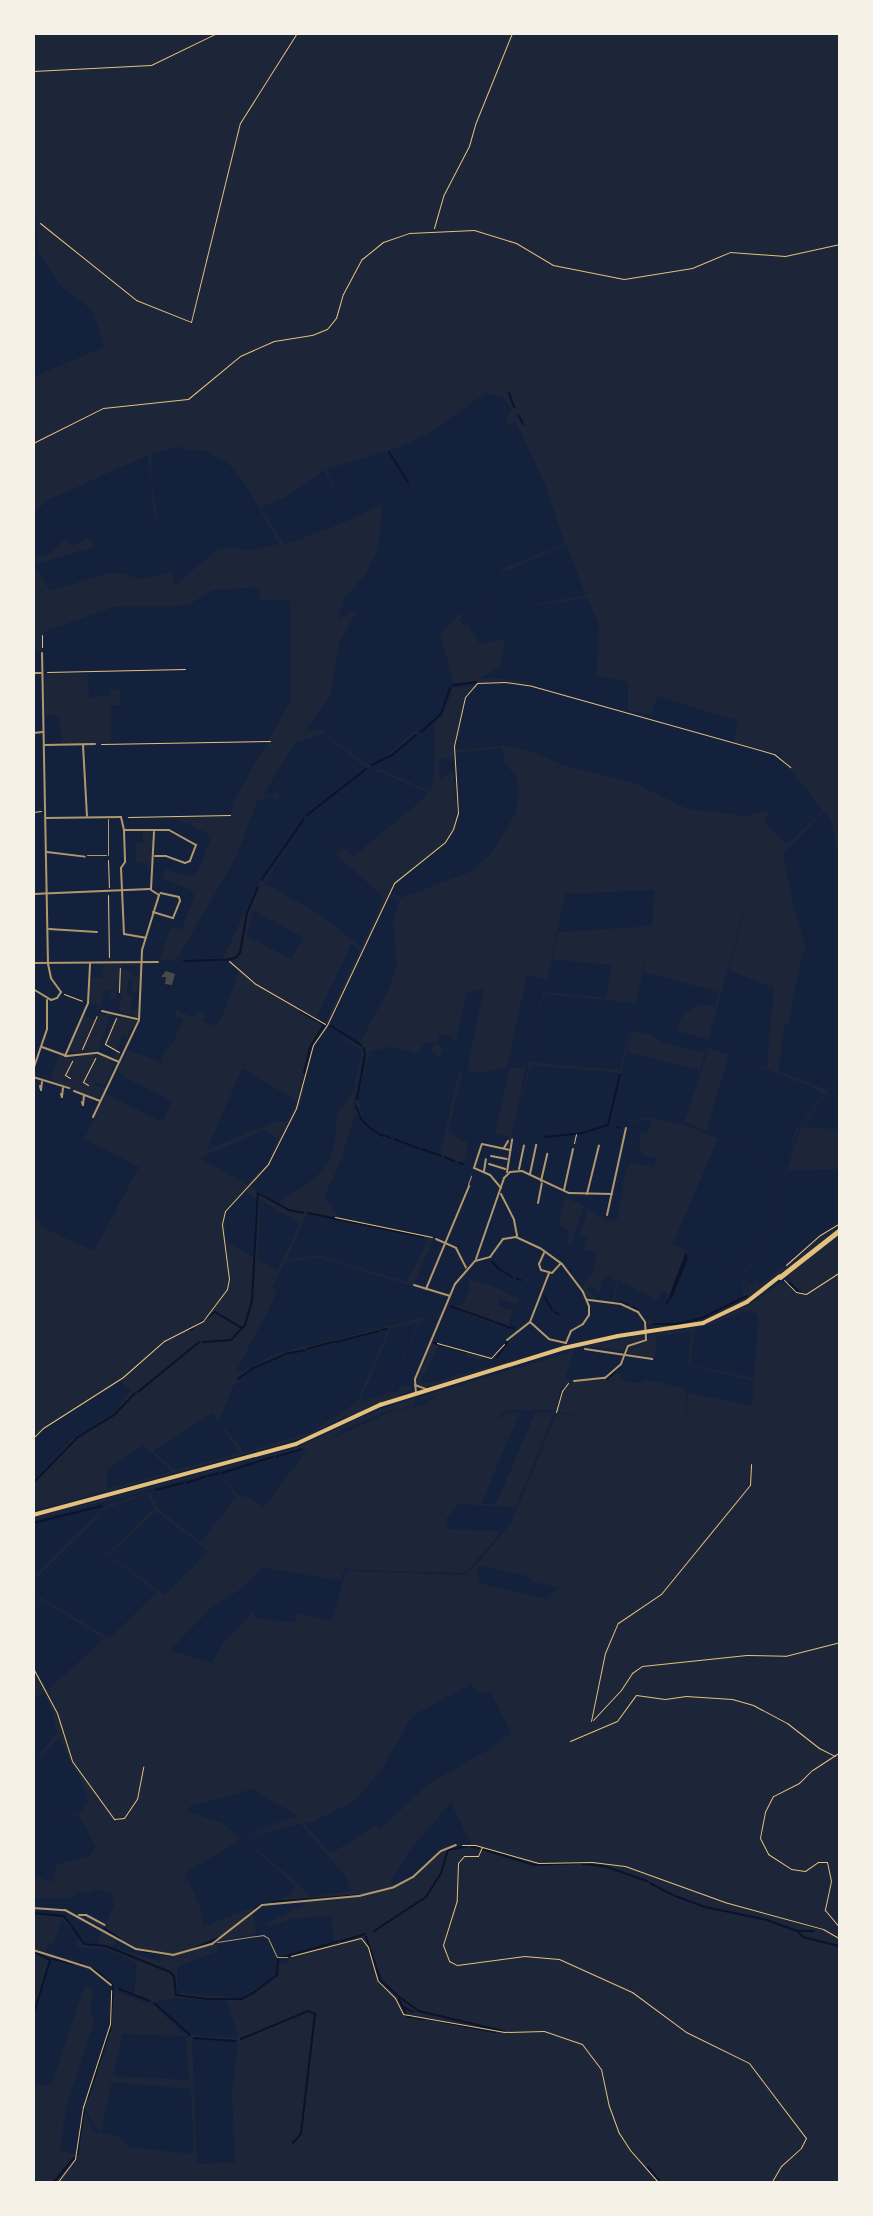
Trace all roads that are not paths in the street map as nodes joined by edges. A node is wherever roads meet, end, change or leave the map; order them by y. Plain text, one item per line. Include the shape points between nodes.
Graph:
1 (41, 653) road end
2 (33, 673) edge
3 (42, 673) junction
4 (43, 732) junction
5 (33, 733) edge
6 (95, 744) road end
7 (44, 745) junction
8 (83, 745) junction
9 (87, 817) junction
10 (108, 817) junction
11 (45, 818) junction
12 (124, 830) junction
13 (153, 831) junction
14 (46, 851) junction
15 (155, 856) junction
16 (85, 857) joint
17 (121, 890) junction
18 (151, 890) junction
19 (47, 891) junction
20 (33, 894) edge
21 (159, 894) junction
22 (152, 912) junction
23 (48, 929) junction
24 (97, 932) road end
25 (146, 938) junction
26 (142, 962) junction
27 (158, 962) dead end
28 (33, 963) edge
29 (90, 963) junction
30 (48, 964) junction
31 (33, 989) edge
32 (47, 999) junction
33 (102, 1011) dead end
34 (139, 1020) junction
35 (42, 1047) junction
36 (65, 1055) junction
37 (120, 1063) junction
38 (33, 1070) edge
39 (33, 1077) edge
40 (42, 1081) junction
41 (40, 1086) dead end
42 (63, 1087) junction
43 (69, 1088) dead end
44 (75, 1091) dead end
45 (61, 1094) dead end
46 (85, 1095) junction
47 (101, 1101) junction
48 (82, 1102) dead end
49 (93, 1117) dead end
50 (626, 1128) dead end
51 (483, 1138) dead end
52 (512, 1139) dead end
53 (493, 1140) dead end
54 (508, 1141) dead end
55 (482, 1144) junction
56 (536, 1145) dead end
57 (599, 1145) dead end
58 (492, 1146) junction
59 (524, 1146) dead end
60 (504, 1149) junction
61 (573, 1149) road end
62 (510, 1150) junction
63 (547, 1154) dead end
64 (491, 1156) dead end
65 (486, 1159) dead end
66 (508, 1159) junction
67 (489, 1164) dead end
68 (506, 1169) junction
69 (519, 1170) junction
70 (484, 1172) junction
71 (508, 1173) junction
72 (530, 1175) junction
73 (471, 1176) dead end
74 (542, 1182) junction
75 (469, 1186) joint
76 (502, 1188) junction
77 (564, 1191) junction
78 (501, 1194) junction
79 (612, 1194) junction
80 (587, 1195) junction
81 (538, 1203) dead end
82 (607, 1215) dead end
83 (840, 1230) edge
84 (517, 1237) junction
85 (436, 1238) road end
86 (446, 1243) junction
87 (545, 1251) junction
88 (475, 1261) junction
89 (561, 1263) junction
90 (466, 1269) junction
91 (549, 1273) junction
92 (780, 1277) joint
93 (414, 1285) dead end
94 (426, 1289) junction
95 (450, 1296) junction
96 (587, 1300) junction
97 (644, 1320) junction
98 (530, 1322) junction
99 (646, 1325) junction
100 (659, 1331) junction
101 (645, 1332) junction
102 (507, 1340) road end
103 (585, 1349) dead end
104 (624, 1353) junction
105 (652, 1359) dead end
106 (415, 1379) junction
107 (574, 1381) road end
108 (415, 1385) junction
109 (430, 1389) junction
110 (416, 1394) junction
111 (33, 1516) edge
112 (456, 1845) road end
113 (33, 1908) edge
114 (79, 1916) junction
115 (105, 1925) dead end
116 (212, 1944) junction
117 (33, 1950) edge
118 (287, 1957) road end
119 (111, 1984) road end

1 - 3 street
2 - 3 street
3 - 4 street
4 - 5 street
4 - 7 street
6 - 8 street
7 - 8 street
7 - 11 street
8 - 9 street
9 - 10 street
9 - 11 street
10 - 12 street via 121,817
10 - 16 lane via 108,855
11 - 14 street
12 - 13 street
12 - 17 street
13 - 15 street
13 - 15 street via 169,830 196,845 185,863
14 - 16 street
14 - 19 street
15 - 18 street
17 - 18 street
17 - 19 street
17 - 25 street via 124,934
18 - 21 street
19 - 20 street
19 - 23 street
21 - 22 street
21 - 22 street via 180,901 173,918
22 - 25 street
23 - 24 street
23 - 30 street
25 - 26 street
26 - 27 street
26 - 29 street
26 - 34 street
28 - 30 street
29 - 30 street
29 - 36 street via 88,1003
30 - 32 street via 61,993
31 - 32 street
32 - 35 street via 48,1024
33 - 34 street
34 - 37 street
35 - 36 street
35 - 38 street
36 - 37 street via 96,1052
37 - 47 street
39 - 40 street
40 - 41 street
40 - 42 street
42 - 43 street
42 - 45 street
44 - 46 street
46 - 47 street
46 - 48 street
47 - 49 street
50 - 79 street
51 - 55 street
52 - 62 street
53 - 58 street
54 - 60 street
55 - 58 street
55 - 70 street via 474,1168
56 - 72 street
57 - 80 street
58 - 60 street
59 - 69 street
60 - 62 street
61 - 77 street
62 - 66 street
63 - 74 street
64 - 66 street
65 - 70 street
66 - 68 street
67 - 68 street
68 - 71 street
69 - 71 street
69 - 72 street
70 - 76 street
71 - 76 street
72 - 74 street
73 - 75 lane
74 - 77 street
74 - 81 street
75 - 86 street
76 - 78 street
77 - 80 street
78 - 84 street
78 - 88 street
79 - 80 street
79 - 82 street
83 - 92 highway
84 - 87 street
84 - 88 street via 502,1240 489,1258
85 - 86 street
86 - 90 street via 459,1250
86 - 94 street
87 - 89 street
87 - 91 street via 539,1266
88 - 90 street
89 - 91 street
89 - 96 street
90 - 95 street
91 - 98 street
92 - 100 main road via 714,1320
93 - 94 street
94 - 95 street
95 - 106 street
96 - 97 street via 624,1305
96 - 98 street via 587,1319 571,1331 564,1344 549,1339
97 - 99 street
97 - 101 street
98 - 102 street
99 - 100 street
99 - 101 street
100 - 101 main road
101 - 104 street via 645,1342 629,1345
101 - 109 main road via 564,1348
103 - 104 street
104 - 105 street
104 - 107 street via 621,1364 605,1378
106 - 108 street
106 - 110 street
108 - 109 street
108 - 110 street
109 - 110 main road
110 - 111 main road via 296,1444
112 - 116 street via 441,1851 413,1877 384,1891 262,1905
113 - 114 street via 60,1909
114 - 115 street via 86,1914
114 - 116 street via 155,1955 176,1955
116 - 118 lane via 262,1934 277,1957
117 - 119 street via 90,1968

